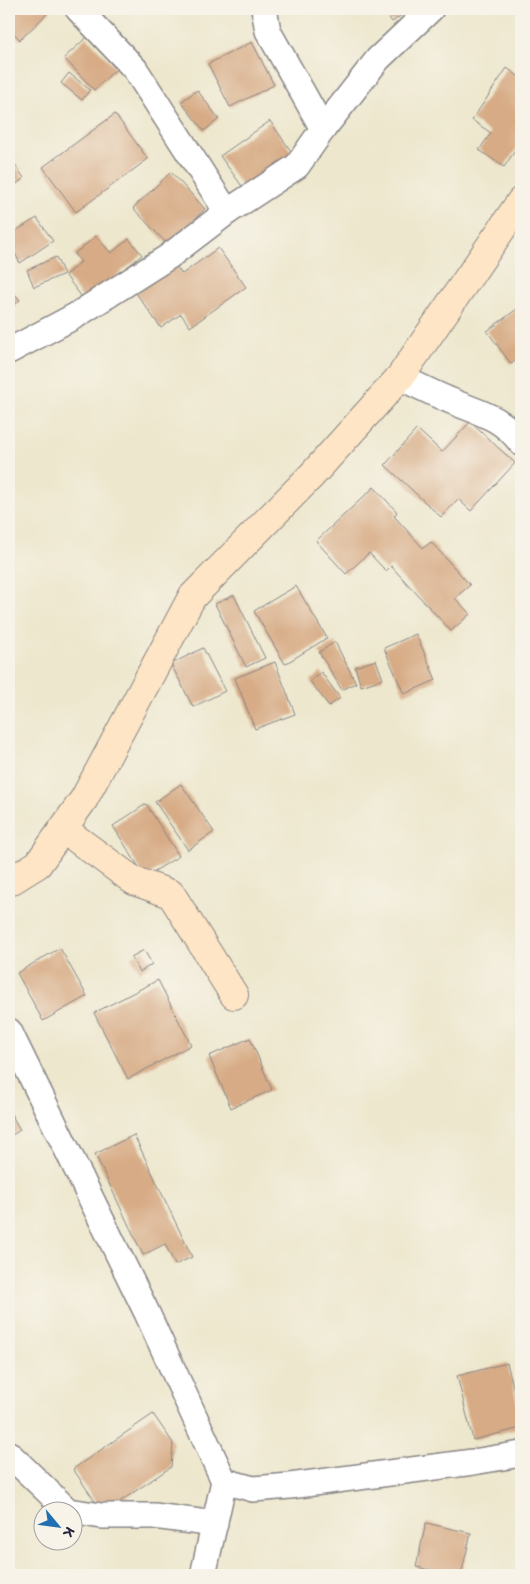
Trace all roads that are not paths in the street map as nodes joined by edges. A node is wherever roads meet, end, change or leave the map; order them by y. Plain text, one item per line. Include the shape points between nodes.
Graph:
1 (78, 9) edge
2 (264, 9) edge
3 (431, 9) edge
4 (323, 128) junction
5 (521, 201) edge
6 (227, 212) junction
7 (9, 351) edge
8 (400, 377) junction
9 (521, 442) edge
10 (63, 829) junction
11 (9, 882) edge
12 (234, 995) dead end
13 (9, 1032) edge
14 (9, 1454) edge
15 (521, 1454) edge
16 (224, 1481) junction
17 (215, 1524) junction
18 (205, 1575) edge

1 - 6 street via 135,69
2 - 4 street via 268,31
3 - 4 street via 378,58
4 - 6 street via 296,166
5 - 8 street
6 - 7 street via 168,257 74,316
8 - 9 street via 487,414 513,432
8 - 10 street via 312,475 192,597 84,798
10 - 11 street via 38,864
10 - 12 street via 134,880 171,894
13 - 16 street via 147,1313
14 - 17 street via 68,1510 102,1516 154,1516
15 - 16 street via 290,1486 252,1489
16 - 17 street
17 - 18 street

